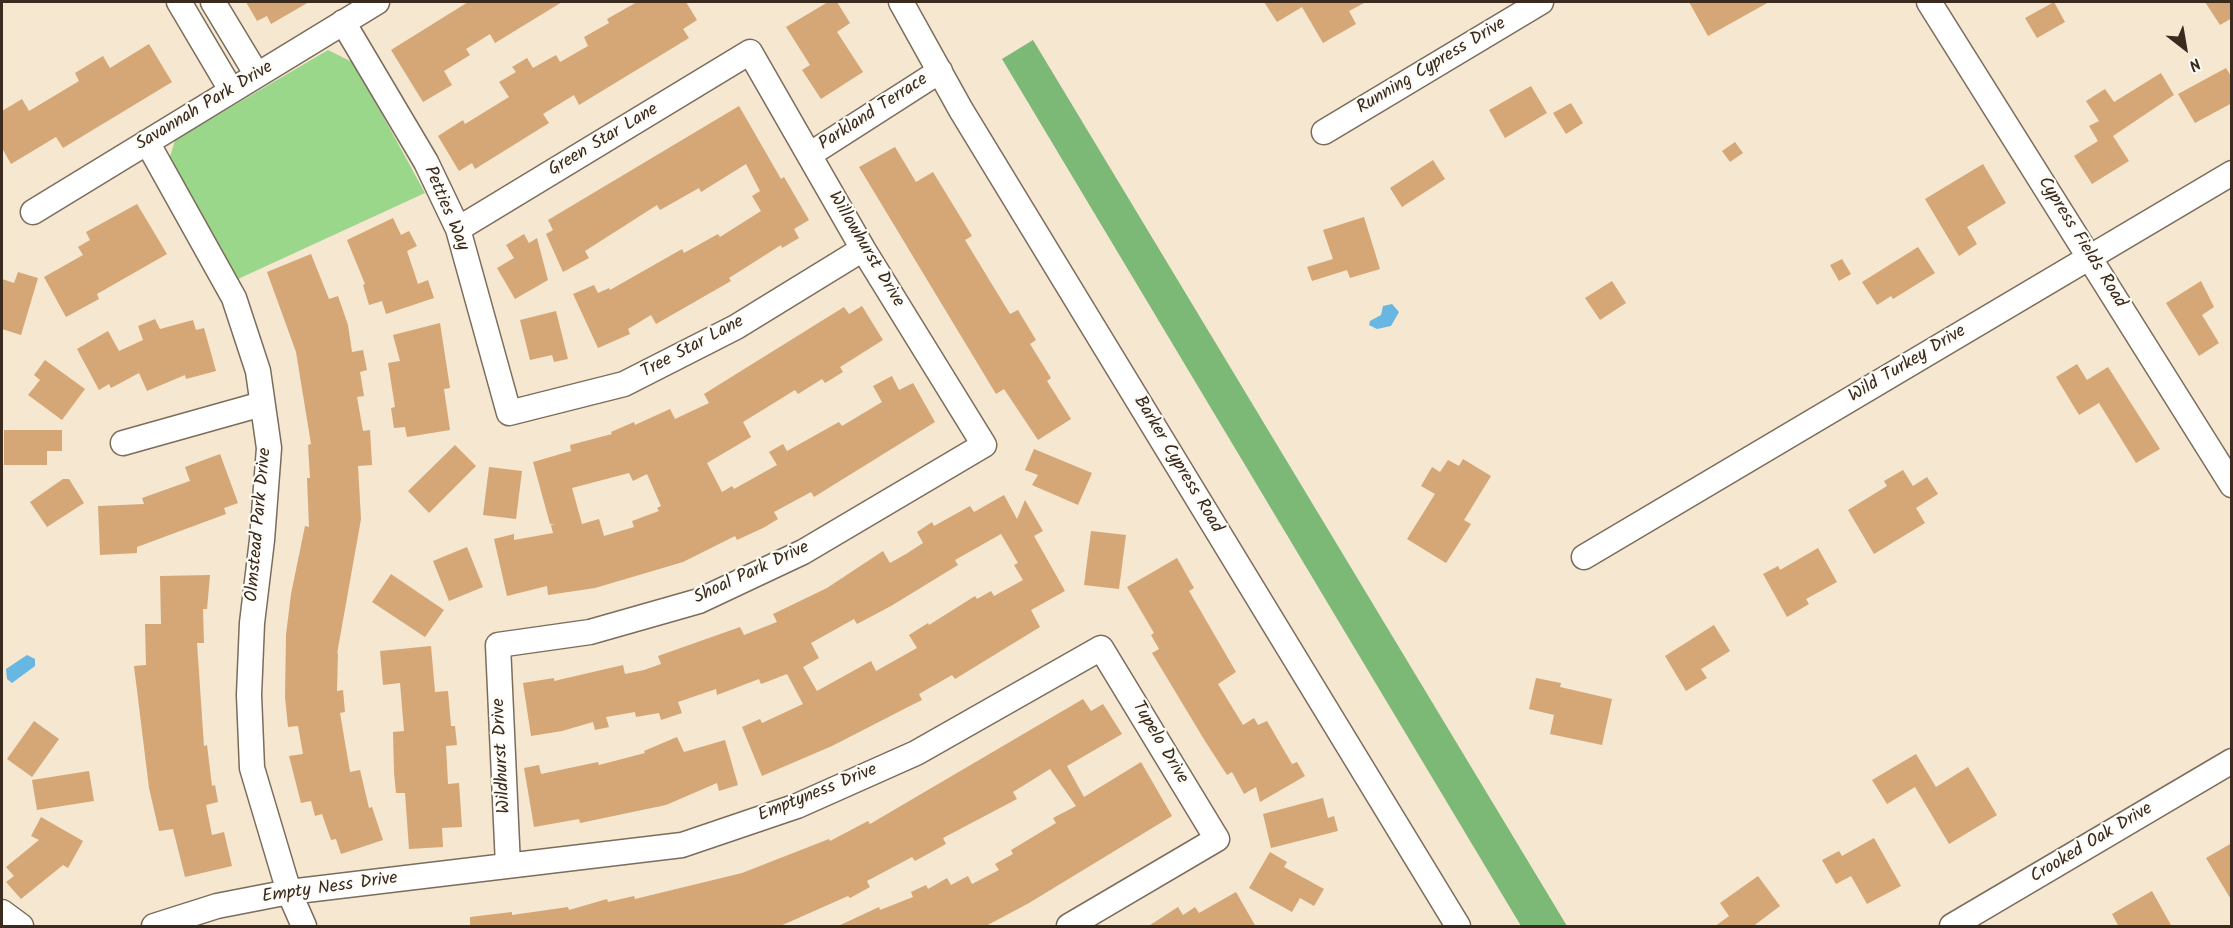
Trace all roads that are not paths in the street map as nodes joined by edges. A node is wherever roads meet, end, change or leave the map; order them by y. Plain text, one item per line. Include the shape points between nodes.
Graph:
1 (178, 2) edge
2 (213, 2) edge
3 (377, 2) edge
4 (901, 2) edge
5 (1541, 2) edge
6 (1929, 2) edge
7 (343, 22) junction
8 (750, 52) joint
9 (940, 71) junction
10 (257, 75) junction
11 (231, 90) junction
12 (1324, 132) dead end
13 (147, 142) junction
14 (809, 155) junction
15 (2232, 173) edge
16 (33, 212) dead end
17 (458, 229) junction
18 (863, 249) junction
19 (2091, 257) junction
20 (262, 404) junction
21 (509, 413) joint
22 (123, 443) dead end
23 (984, 445) joint
24 (2232, 485) edge
25 (1584, 557) dead end
26 (498, 645) joint
27 (1101, 648) joint
28 (2232, 761) edge
29 (508, 866) junction
30 (290, 892) junction
31 (2, 912) edge
32 (21, 927) edge
33 (154, 927) edge
34 (304, 927) edge
35 (1069, 927) edge
36 (1458, 927) edge
37 (1952, 927) edge

1 - 11 street
2 - 10 street
3 - 7 street, Savannah Park Drive
4 - 9 street, Barker Cypress Road
5 - 12 street, Running Cypress Drive
6 - 19 street, Cypress Fields Road
7 - 10 street, Savannah Park Drive
7 - 17 street, Petties Way via 426,162
8 - 14 street, Willowhurst Drive
8 - 17 street, Green Star Lane
9 - 14 street, Parkland Terrace
9 - 36 street, Barker Cypress Road
10 - 11 street, Savannah Park Drive
11 - 13 street, Savannah Park Drive
13 - 16 street, Savannah Park Drive
13 - 20 street, Olmstead Park Drive via 234,298 258,371
14 - 18 street, Willowhurst Drive
15 - 19 street, Wild Turkey Drive
17 - 21 street, Petties Way
18 - 21 street, Tree Star Lane via 736,327 624,384
18 - 23 street, Willowhurst Drive
19 - 24 street, Cypress Fields Road
19 - 25 street, Wild Turkey Drive
20 - 22 street
20 - 30 street, Olmstead Park Drive via 268,448 252,623 252,768
23 - 26 street, Shoal Park Drive via 802,552 699,601 590,632
26 - 29 street, Wildhurst Drive
27 - 29 street, Emptyness Drive via 916,753 797,806 682,845
27 - 35 street, Tupelo Drive via 1217,838
28 - 37 street, Crooked Oak Drive
29 - 30 street, Empty Ness Drive
30 - 33 street, Empty Ness Drive via 217,906
30 - 34 street, Olmstead Park Drive
31 - 32 street

